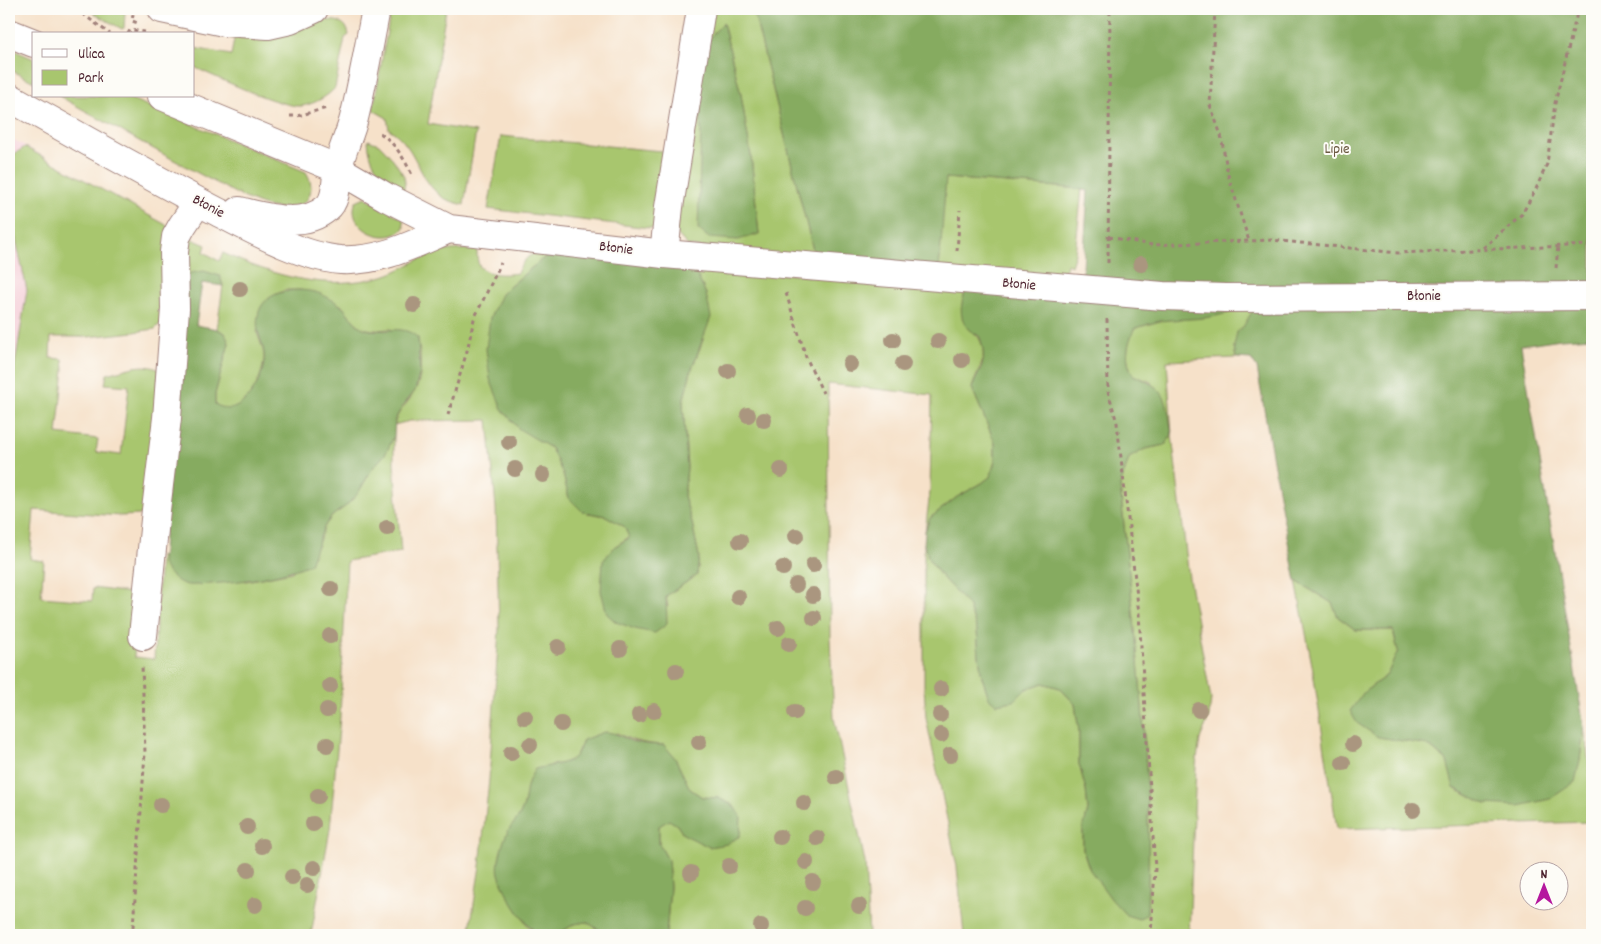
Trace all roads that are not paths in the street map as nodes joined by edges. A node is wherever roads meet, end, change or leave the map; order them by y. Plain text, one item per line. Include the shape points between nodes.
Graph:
1 (162, 9) edge
2 (314, 9) edge
3 (373, 9) edge
4 (702, 9) edge
5 (9, 33) edge
6 (32, 42) edge
7 (9, 97) edge
8 (167, 98) edge
9 (338, 168) junction
10 (198, 202) junction
11 (449, 229) junction
12 (664, 254) junction
13 (1592, 296) edge
14 (143, 636) road end

1 - 2 street via 224,22 268,25 290,20
3 - 9 street via 354,120
4 - 12 street
5 - 6 street
7 - 10 street, Błonie
8 - 9 street, Błonie
9 - 10 street via 336,189 329,207 314,217 296,220 274,218
9 - 11 street, Błonie
10 - 11 street, Błonie via 254,231 320,257 341,260 388,254
10 - 14 street via 176,238 174,252 175,309 168,418
11 - 12 street, Błonie
12 - 13 street, Błonie via 1107,292 1225,298

